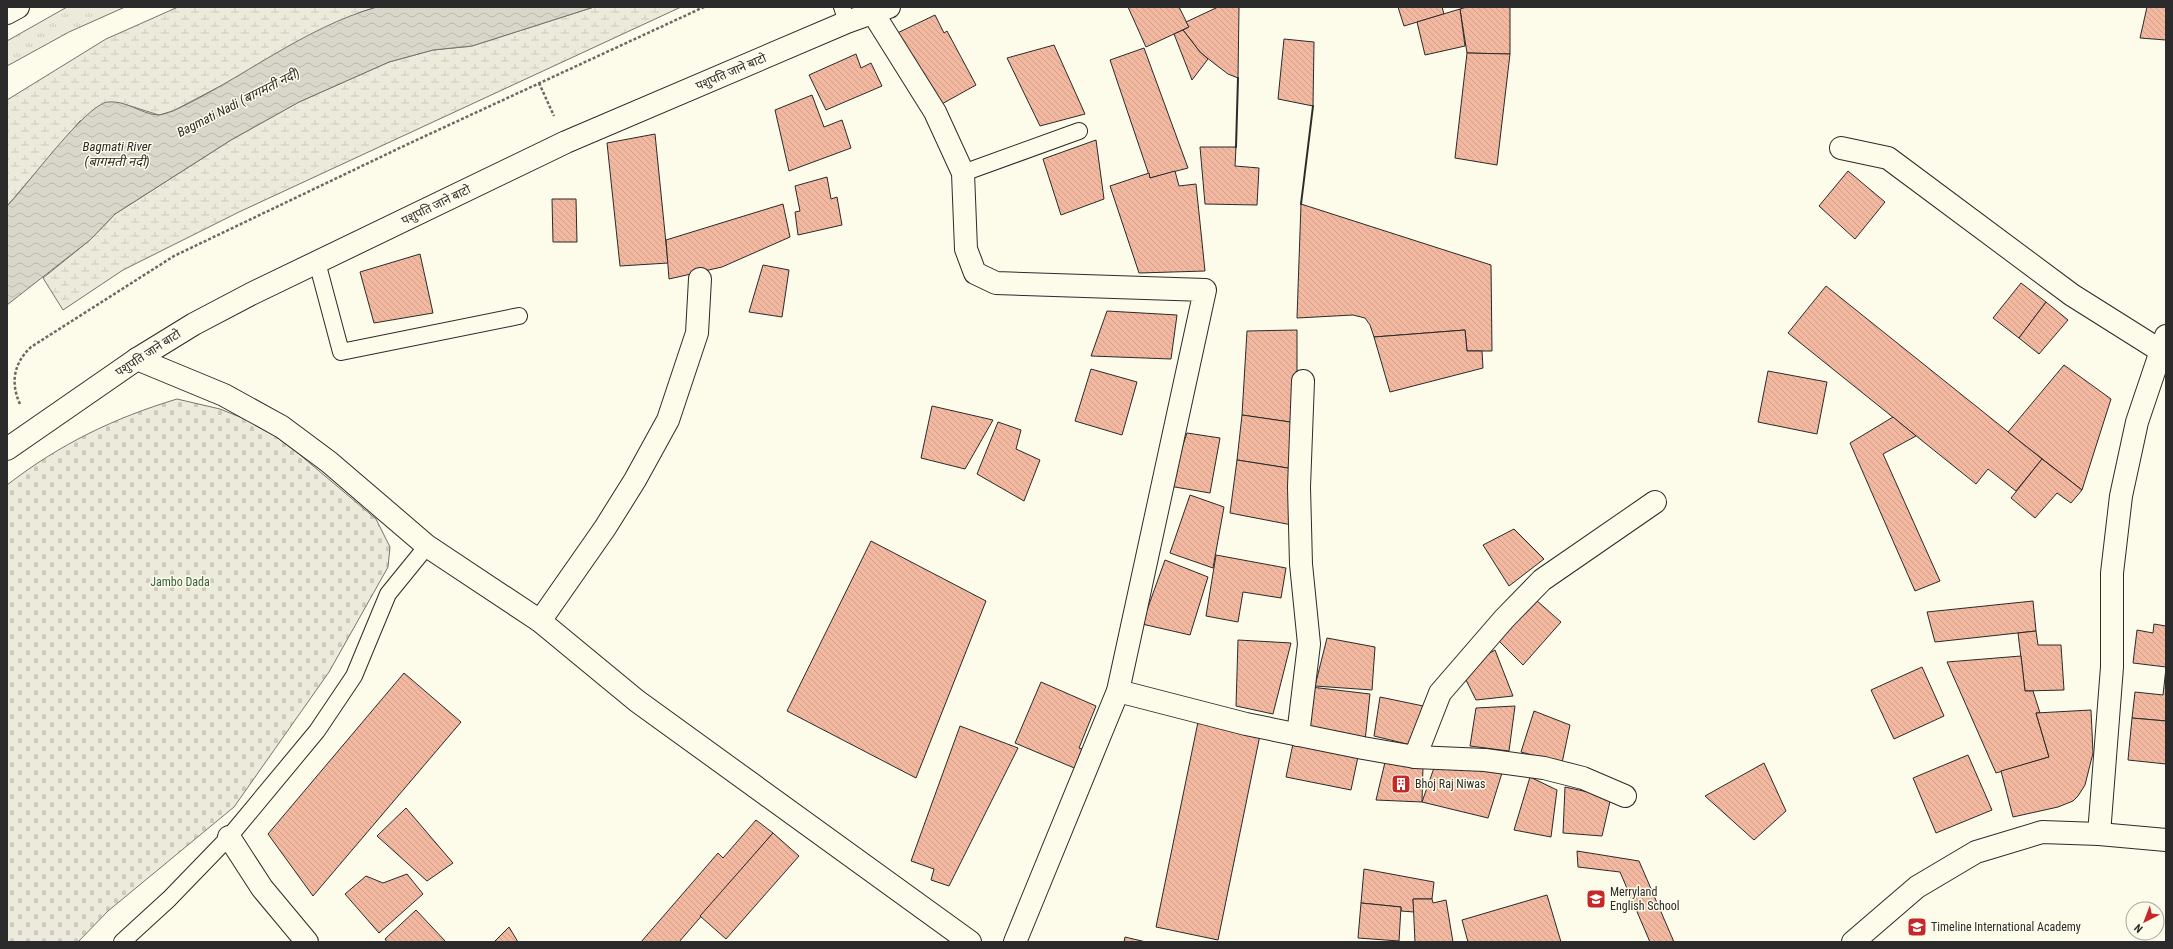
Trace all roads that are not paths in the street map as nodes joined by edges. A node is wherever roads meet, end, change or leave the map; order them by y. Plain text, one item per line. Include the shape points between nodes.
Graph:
1 (18, 7) edge
2 (881, 10) edge
3 (7, 13) edge
4 (844, 15) edge
5 (1079, 131) dead end
6 (1841, 148) dead end
7 (963, 173) junction
8 (318, 262) junction
9 (700, 279) dead end
10 (519, 316) dead end
11 (2163, 343) edge
12 (138, 359) junction
13 (1303, 381) dead end
14 (7, 449) edge
15 (1656, 502) dead end
16 (427, 546) junction
17 (540, 621) junction
18 (1118, 691) junction
19 (1298, 735) junction
20 (1415, 757) junction
21 (1624, 796) dead end
22 (2099, 834) junction
23 (229, 837) junction
24 (2166, 840) edge
25 (122, 942) edge
26 (307, 942) edge
27 (970, 942) edge
28 (1015, 942) edge
29 (1852, 942) edge

1 - 3 street
2 - 4 street, पशुपति जाने बाटो
2 - 7 street via 935,112
4 - 8 street, पशुपति जाने बाटो via 566,142
5 - 7 lane
6 - 11 street via 1888,158 2072,295
7 - 18 street via 966,249 975,273 996,283 1205,290
8 - 10 lane via 341,352
8 - 12 street, पशुपति जाने बाटो via 200,321
9 - 17 street via 697,333 668,420 605,528
11 - 22 street via 2137,422 2121,496 2112,573 2112,667
12 - 14 street, पशुपति जाने बाटो
12 - 16 street via 224,395 282,427 329,462
13 - 19 street via 1299,487 1301,556 1309,644
15 - 20 street via 1542,580 1504,619 1440,694
16 - 17 street
16 - 23 lane via 388,594 354,676 334,706
17 - 27 street via 637,701
18 - 19 street
18 - 28 street
19 - 20 street
20 - 21 street via 1485,760 1544,768 1582,778
22 - 24 street
22 - 29 street via 2042,832 1976,852 1917,887
23 - 25 lane via 169,899
23 - 26 street via 262,888

